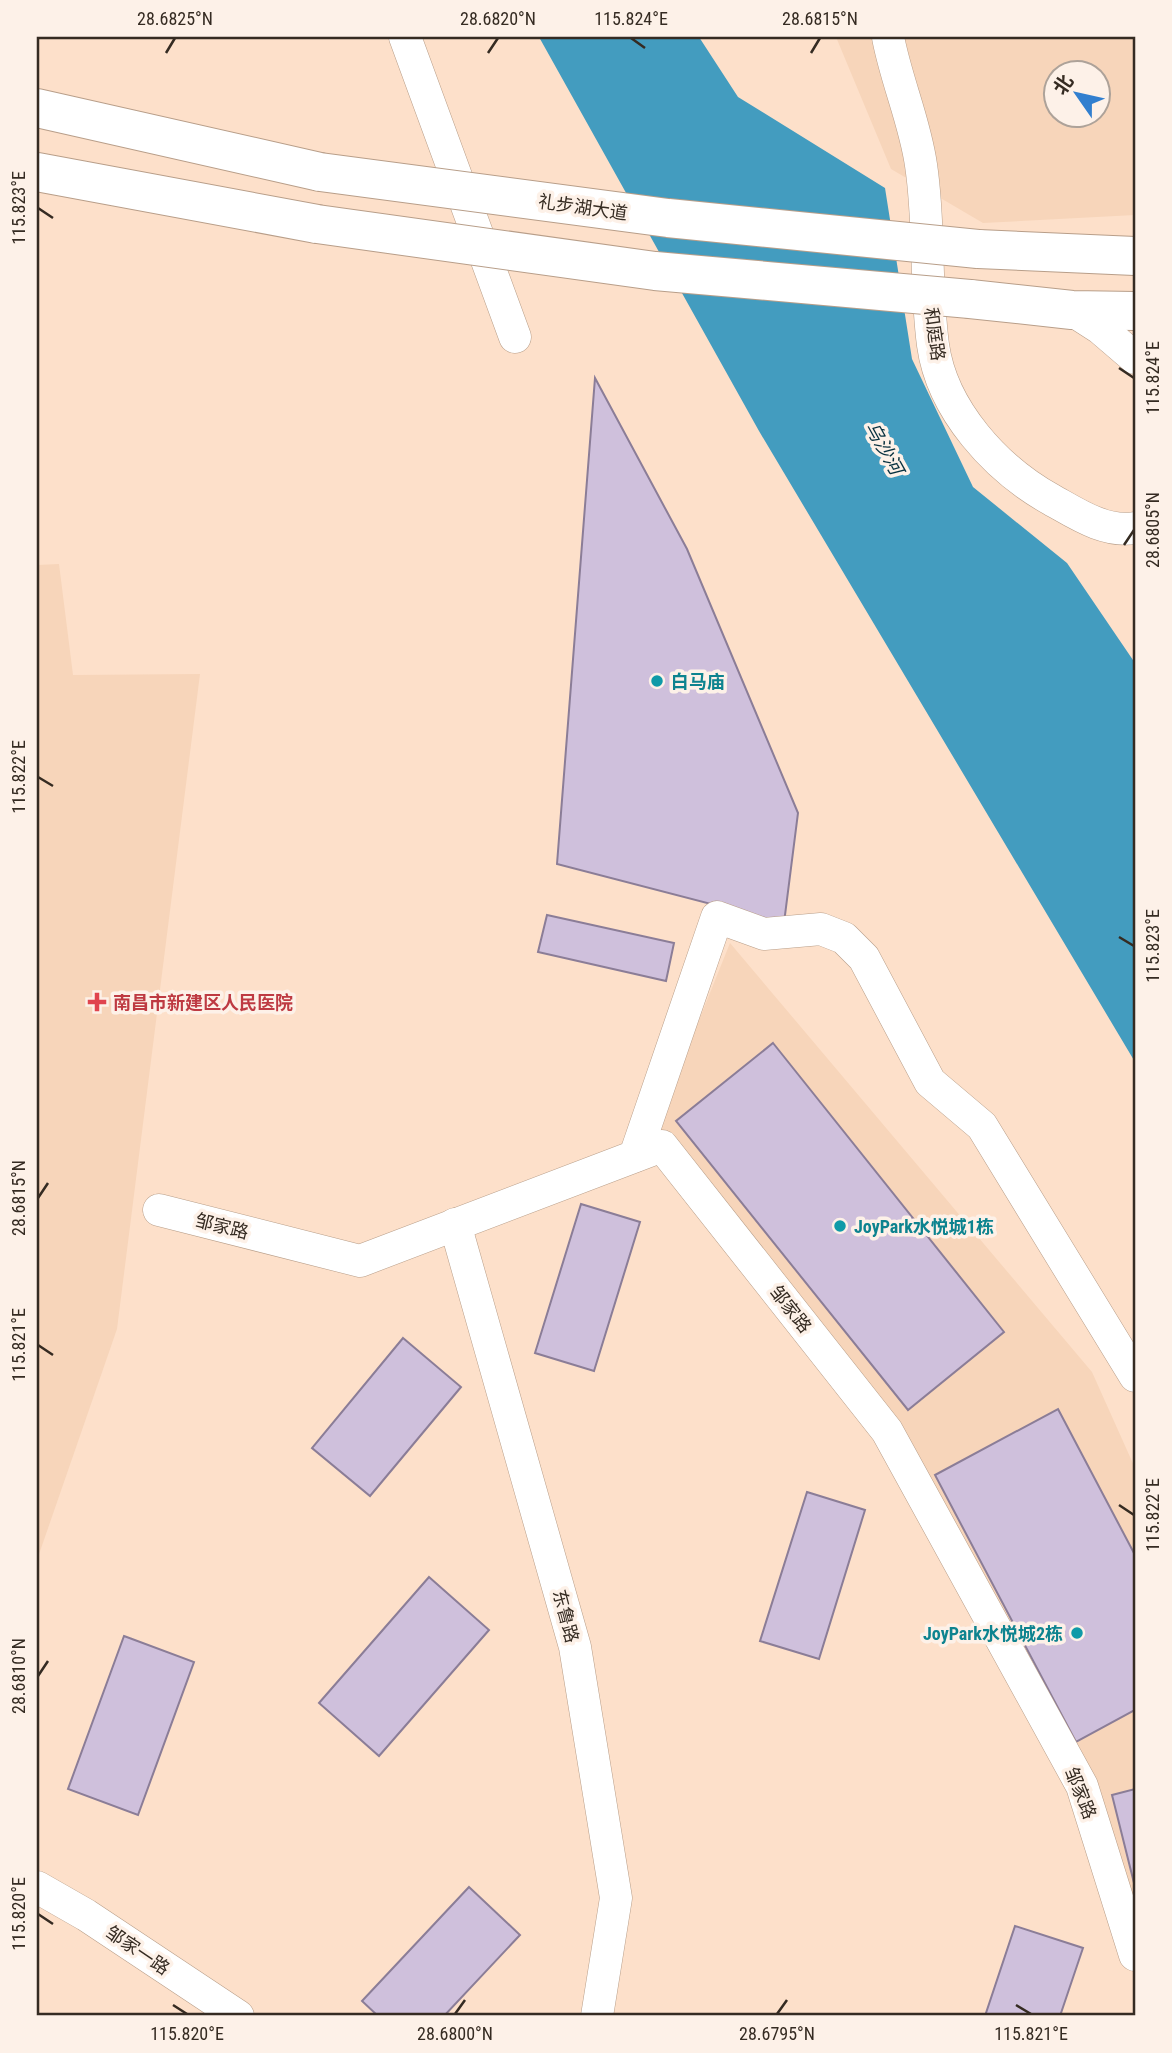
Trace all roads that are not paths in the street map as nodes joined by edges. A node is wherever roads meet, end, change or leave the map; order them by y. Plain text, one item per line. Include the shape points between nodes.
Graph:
1 (405, 37) edge
2 (888, 37) edge
3 (37, 108) edge
4 (37, 172) edge
5 (1135, 256) edge
6 (1072, 310) junction
7 (1135, 311) edge
8 (515, 337) dead end
9 (1135, 358) edge
10 (1135, 527) edge
11 (635, 1156) junction
12 (159, 1210) dead end
13 (455, 1224) junction
14 (1135, 1376) edge
15 (37, 1887) edge
16 (1135, 1955) edge
17 (237, 2016) edge
18 (597, 2016) edge

1 - 8 street
2 - 10 street, 和庭路 via 921,163 933,347 955,404 986,448 1011,473 1085,518 1107,527
3 - 5 highway, 礼步湖大道, bridge via 320,172 668,218 978,249
4 - 6 highway, bridge via 317,224 655,271
6 - 7 highway
6 - 9 street
11 - 13 street, 邹家路
11 - 14 street via 717,917 764,934 821,929 844,938 864,958 930,1082 982,1126
11 - 16 street, 邹家路 via 662,1146 887,1431 1082,1786
12 - 13 street, 邹家路 via 360,1261
13 - 18 street, 东鲁路 via 575,1647 616,1898
15 - 17 street, 邹家一路

